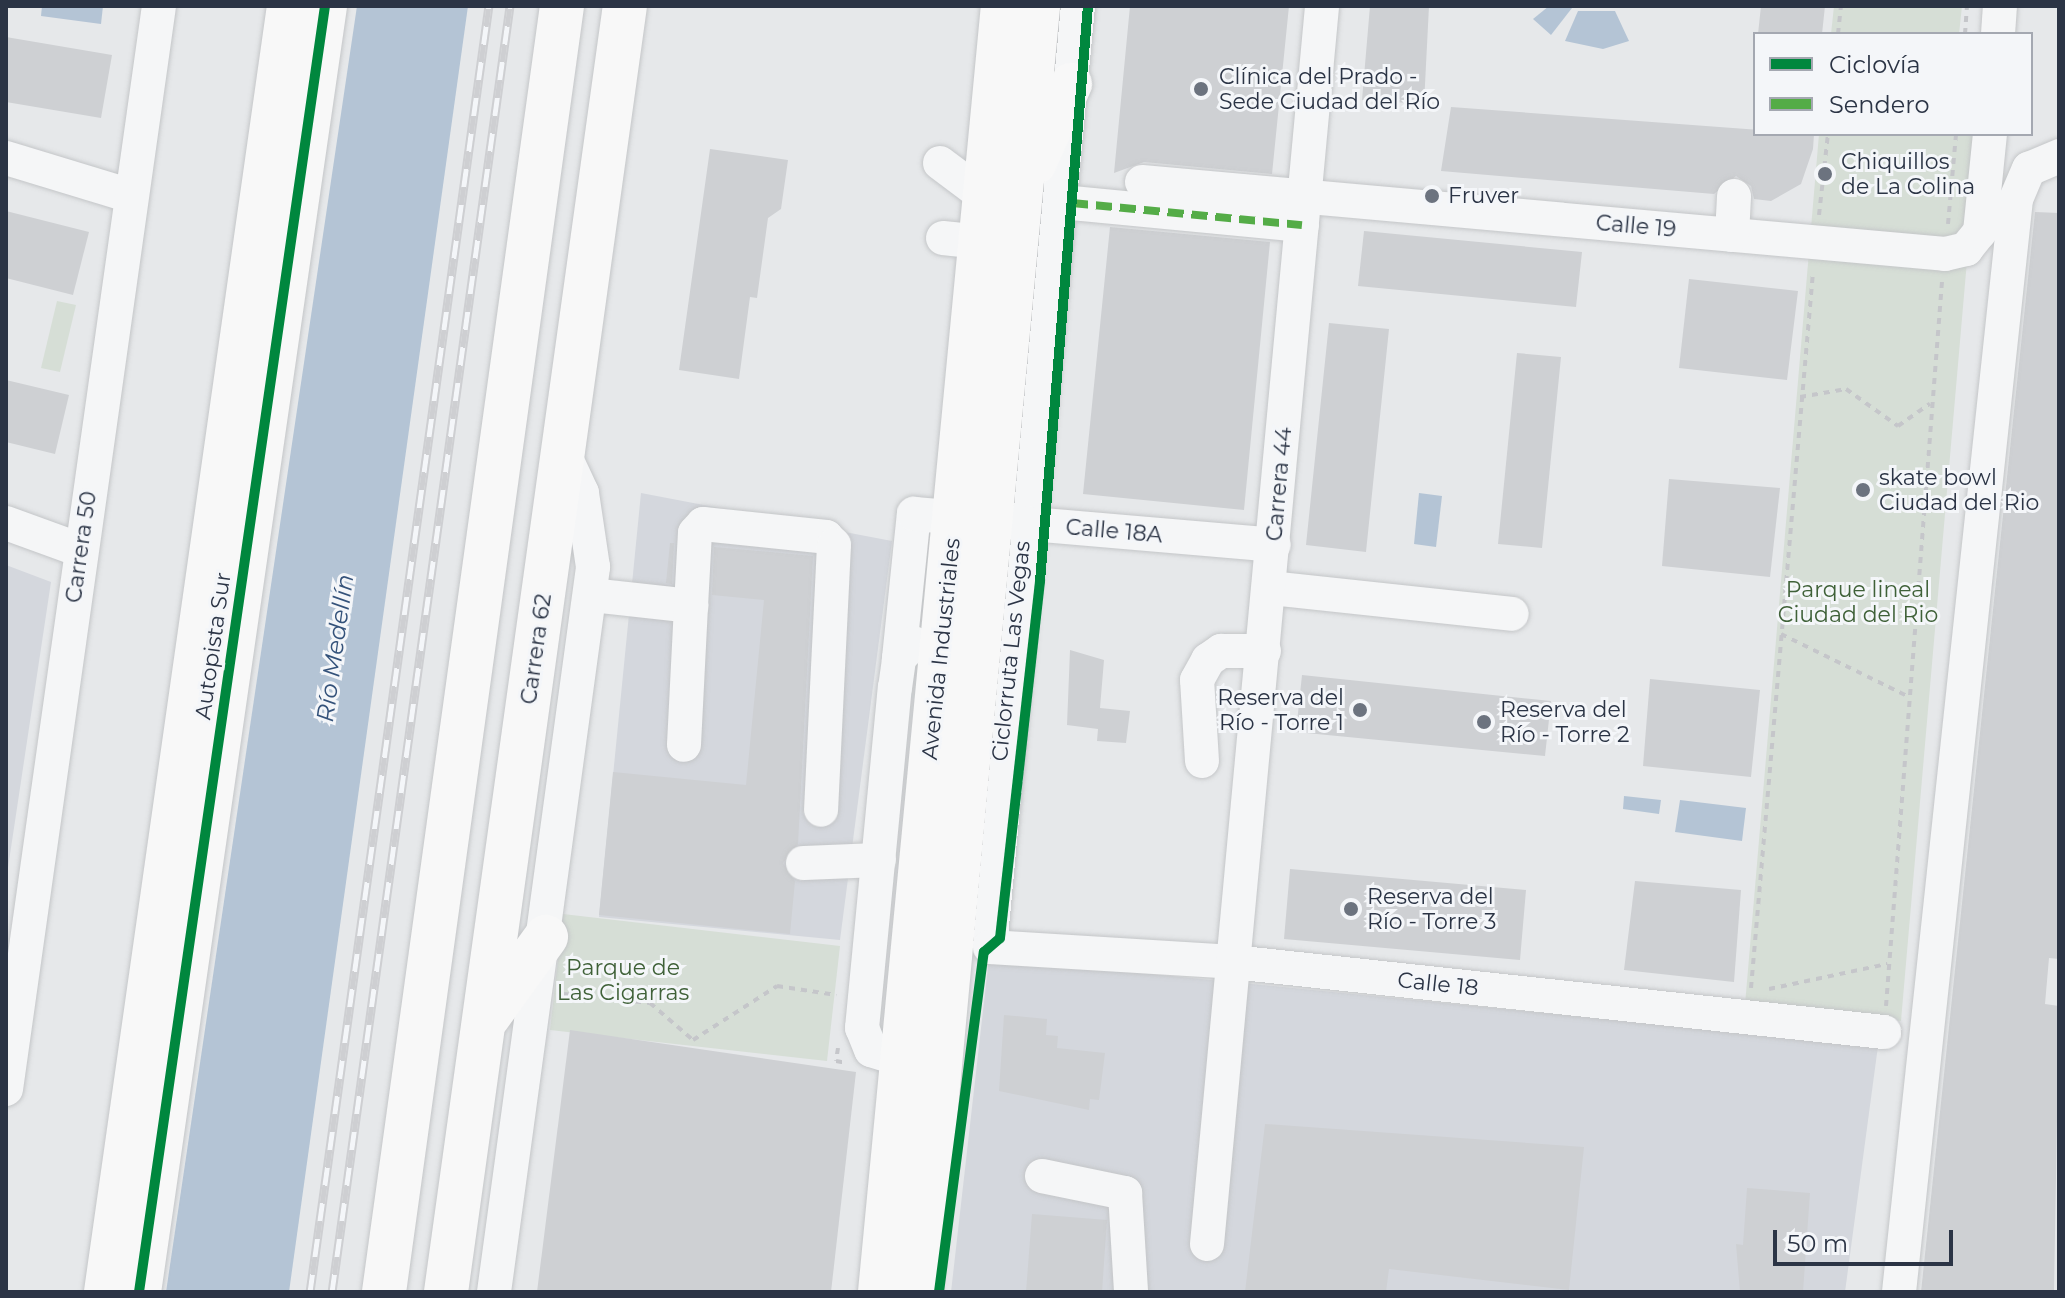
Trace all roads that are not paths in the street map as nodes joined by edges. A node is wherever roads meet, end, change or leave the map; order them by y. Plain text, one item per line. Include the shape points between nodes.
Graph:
1 (159, 6) edge
2 (289, 6) edge
3 (325, 6) edge
4 (562, 6) edge
5 (625, 6) edge
6 (1002, 6) edge
7 (1039, 6) edge
8 (1078, 6) edge
9 (1322, 6) edge
10 (2000, 6) edge
11 (1998, 32) edge
12 (1071, 84) junction
13 (1990, 136) edge
14 (988, 152) junction
15 (2059, 156) edge
16 (6, 158) edge
17 (1142, 182) dead end
18 (1003, 195) junction
19 (131, 196) junction
20 (1734, 196) dead end
21 (1072, 203) dead end
22 (1304, 211) junction
23 (1732, 235) junction
24 (563, 452) junction
25 (974, 518) junction
26 (6, 523) edge
27 (1035, 524) junction
28 (1274, 545) junction
29 (80, 550) junction
30 (1270, 588) junction
31 (591, 595) junction
32 (691, 606) junction
33 (945, 611) junction
34 (1512, 614) dead end
35 (1264, 651) junction
36 (899, 658) junction
37 (684, 745) dead end
38 (1202, 761) dead end
39 (821, 810) dead end
40 (879, 860) junction
41 (803, 863) dead end
42 (546, 937) junction
43 (1233, 962) junction
44 (484, 1022) junction
45 (1884, 1032) road end
46 (900, 1059) junction
47 (6, 1089) edge
48 (1042, 1176) dead end
49 (1207, 1244) dead end
50 (106, 1292) edge
51 (139, 1292) edge
52 (384, 1292) edge
53 (446, 1292) edge
54 (494, 1292) edge
55 (879, 1292) edge
56 (920, 1292) edge
57 (1131, 1292) edge
58 (1899, 1292) edge

1 - 19 street, Carrera 50
2 - 50 highway, Autopista Sur
3 - 51 highway, Autopista Sur
4 - 52 highway
5 - 24 highway, Carrera 62
6 - 14 main road, Avenida Industriales
7 - 18 main road, Avenida Industriales
8 - 12 street
9 - 22 street, Carrera 44
10 - 11 street
12 - 18 main road
12 - 27 street
13 - 23 street, Calle 19 via 1980,232 1956,252
14 - 18 main road, Avenida Industriales
14 - 18 street via 942,165
15 - 58 street via 2029,169 2016,199
16 - 19 street
17 - 22 street
18 - 25 main road, Avenida Industriales
18 - 25 main road, Avenida Industriales via 961,240
19 - 29 street, Carrera 50
20 - 23 street
21 - 22 street
22 - 23 street, Calle 19
22 - 28 street, Carrera 44
24 - 31 street via 591,539
24 - 44 highway, Carrera 62
25 - 27 street, Calle 18A
25 - 33 main road, Avenida Industriales
25 - 36 street, Calle 18A via 914,514
25 - 56 main road, Avenida Industriales
26 - 29 street
27 - 28 street, Calle 18A
27 - 43 street, Calle 18 via 990,947
28 - 30 street, Carrera 44
29 - 47 street, Carrera 50
30 - 34 street
30 - 35 street, Carrera 44
31 - 32 street
31 - 42 street
32 - 37 street
32 - 39 street via 695,533 703,524 826,537 834,545
33 - 36 street
33 - 46 main road, Avenida Industriales
35 - 38 street via 1221,651 1208,660 1197,680
35 - 43 street, Carrera 44
36 - 40 street
40 - 41 street
40 - 46 street via 862,1028 871,1050
42 - 44 highway
42 - 54 street
43 - 45 street, Calle 18 via 1750,1005
43 - 49 street, Carrera 44
44 - 53 highway, Carrera 62
46 - 55 main road, Avenida Industriales
48 - 57 street via 1125,1193

